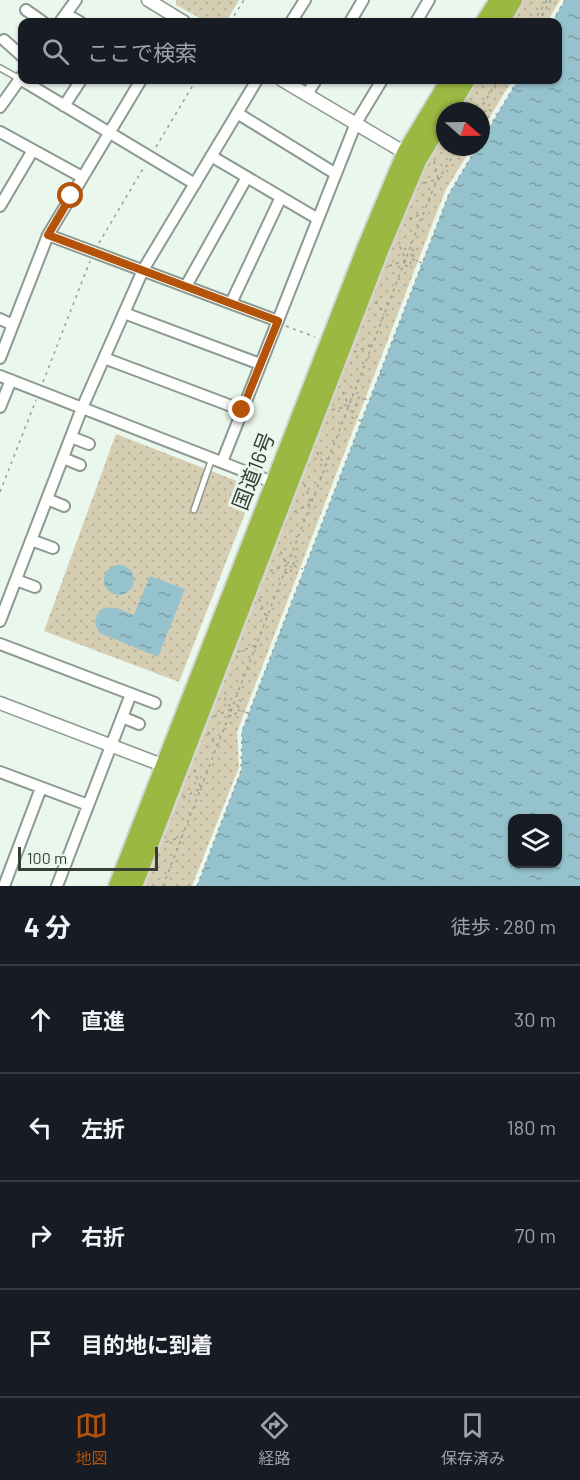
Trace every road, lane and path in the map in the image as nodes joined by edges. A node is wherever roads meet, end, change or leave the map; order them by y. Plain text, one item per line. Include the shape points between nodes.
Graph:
1 (76, 0) edge
2 (148, 0) edge
3 (244, 0) edge
4 (305, 0) edge
5 (363, 0) edge
6 (429, 0) edge
7 (498, 0) edge
8 (514, 0) edge
9 (547, 0) edge
10 (551, 0) edge
11 (565, 0) edge
12 (166, 5) edge
13 (26, 10) dead end
14 (38, 18) edge
15 (63, 18) edge
16 (177, 18) edge
17 (233, 18) edge
18 (294, 18) edge
19 (352, 18) edge
20 (418, 18) edge
21 (487, 18) edge
22 (503, 18) edge
23 (536, 18) edge
24 (540, 18) edge
25 (554, 18) edge
26 (4, 40) dead end
27 (18, 52) edge
28 (0, 68) edge
29 (18, 76) edge
30 (18, 81) edge
31 (31, 84) edge
32 (78, 84) edge
33 (139, 84) edge
34 (194, 84) edge
35 (255, 84) edge
36 (289, 84) edge
37 (313, 84) edge
38 (380, 84) edge
39 (447, 84) edge
40 (465, 84) edge
41 (496, 84) edge
42 (516, 84) edge
43 (307, 94) junction
44 (454, 102) edge
45 (485, 102) edge
46 (64, 106) junction
47 (0, 107) edge
48 (490, 110) edge
49 (237, 113) junction
50 (497, 114) junction
51 (356, 123) junction
52 (490, 125) edge
53 (436, 131) edge
54 (0, 132) edge
55 (109, 132) junction
56 (33, 150) junction
57 (211, 156) junction
58 (452, 156) edge
59 (472, 156) edge
60 (150, 157) junction
61 (419, 158) junction
62 (336, 174) junction
63 (82, 177) junction
64 (247, 177) junction
65 (438, 179) junction
66 (423, 183) dead end
67 (195, 184) junction
68 (281, 197) junction
69 (0, 206) edge
70 (423, 214) junction
71 (318, 219) junction
72 (406, 220) dead end
73 (48, 235) junction
74 (398, 242) dead end
75 (410, 249) junction
76 (94, 252) junction
77 (411, 259) junction
78 (406, 260) junction
79 (422, 263) junction
80 (404, 265) junction
81 (388, 267) dead end
82 (143, 270) junction
83 (186, 286) junction
84 (375, 299) dead end
85 (231, 303) junction
86 (124, 313) junction
87 (384, 316) junction
88 (0, 319) edge
89 (277, 322) junction
90 (13, 325) junction
91 (318, 339) dead end
92 (373, 344) junction
93 (355, 352) dead end
94 (0, 358) edge
95 (104, 358) junction
96 (260, 364) junction
97 (5, 378) edge
98 (341, 388) dead end
99 (39, 391) junction
100 (369, 401) junction
101 (350, 405) junction
102 (355, 406) junction
103 (0, 407) edge
104 (82, 408) junction
105 (242, 410) junction
106 (332, 411) dead end
107 (362, 421) junction
108 (71, 436) junction
109 (89, 444) dead end
110 (316, 451) dead end
111 (63, 458) junction
112 (217, 460) junction
113 (80, 465) dead end
114 (326, 467) junction
115 (289, 485) junction
116 (0, 492) edge
117 (47, 499) junction
118 (312, 503) junction
119 (64, 506) dead end
120 (194, 510) dead end
121 (295, 512) dead end
122 (31, 540) junction
123 (53, 548) dead end
124 (278, 548) dead end
125 (291, 555) junction
126 (287, 565) junction
127 (293, 566) junction
128 (304, 570) junction
129 (269, 572) dead end
130 (285, 572) junction
131 (16, 580) junction
132 (35, 588) dead end
133 (259, 598) dead end
134 (267, 618) junction
135 (0, 621) edge
136 (0, 644) edge
137 (257, 645) junction
138 (238, 652) dead end
139 (131, 694) junction
140 (222, 694) dead end
141 (236, 699) junction
142 (0, 703) edge
143 (155, 703) dead end
144 (232, 709) junction
145 (237, 709) junction
146 (249, 713) junction
147 (229, 715) junction
148 (213, 716) dead end
149 (122, 717) junction
150 (139, 724) dead end
151 (208, 731) dead end
152 (111, 746) junction
153 (218, 746) junction
154 (178, 769) junction
155 (0, 772) edge
156 (41, 788) junction
157 (201, 788) junction
158 (182, 799) dead end
159 (88, 806) junction
160 (183, 836) junction
161 (165, 843) dead end
162 (4, 886) edge
163 (57, 886) edge
164 (117, 886) edge
165 (134, 886) edge
166 (163, 886) edge
167 (197, 886) edge

1 - 15 street
2 - 12 street
3 - 17 path
4 - 18 street
5 - 19 street
6 - 20 street
7 - 21 highway
8 - 22 highway
9 - 23 path
10 - 24 path
11 - 25 path
12 - 16 street
13 - 14 street
26 - 27 street
28 - 29 lane
30 - 47 street
31 - 46 street
32 - 46 street
33 - 55 street
34 - 60 path
35 - 49 street
36 - 43 street
37 - 43 street
38 - 51 street
39 - 61 highway, 国道16号
40 - 44 highway
41 - 45 path
42 - 50 path
43 - 51 street
46 - 55 street
48 - 50 path
49 - 57 street
49 - 62 street
50 - 52 path
51 - 61 street
51 - 62 street
53 - 61 highway, 国道16号
54 - 56 street
55 - 60 street
55 - 63 street
56 - 63 street
56 - 69 street
57 - 64 street
57 - 67 street
58 - 65 path
59 - 79 path via 449,194
60 - 67 street
60 - 76 path
61 - 65 path
61 - 115 highway, 国道16号
62 - 71 street
63 - 73 street
64 - 68 street
64 - 83 street
65 - 66 path
65 - 70 path
67 - 82 street
68 - 71 street
68 - 85 street
70 - 72 path
70 - 75 path
71 - 89 street
73 - 76 street
73 - 90 street
74 - 78 path
75 - 77 path via 415,251
75 - 78 path
76 - 82 street
76 - 99 path
77 - 79 path
77 - 80 path via 409,267
78 - 80 path
78 - 81 path
79 - 100 path
80 - 87 path
82 - 83 street
82 - 86 street
83 - 85 street
84 - 87 path
85 - 89 street
86 - 95 street
86 - 96 street
87 - 92 path
88 - 90 street
89 - 91 path
89 - 96 street
90 - 94 street
92 - 93 path
92 - 101 path
95 - 104 street
95 - 105 street
96 - 105 street
97 - 99 street
97 - 103 street
98 - 101 path
99 - 104 street
99 - 116 path
100 - 102 path via 359,397
100 - 107 path
101 - 102 path
101 - 106 path
101 - 114 path
102 - 107 path via 351,417
104 - 108 street
104 - 112 street
105 - 112 street
107 - 128 path
108 - 109 street
108 - 111 street
110 - 114 path
111 - 113 street
111 - 117 street
112 - 115 street
112 - 120 lane
114 - 118 path
115 - 118 path
115 - 154 highway, 国道16号
117 - 119 street
117 - 122 street
118 - 121 path
118 - 125 path
122 - 123 street
122 - 131 street
124 - 126 path
125 - 126 path
125 - 127 path via 296,557
126 - 129 path
126 - 130 path
127 - 128 path
127 - 130 path via 290,574
128 - 146 path
130 - 134 path
131 - 132 street
131 - 135 street
133 - 134 path
134 - 137 path
136 - 139 street
137 - 138 path
137 - 141 path
139 - 143 street
139 - 149 street
140 - 144 path
141 - 144 path
141 - 145 path via 241,701
142 - 152 street
144 - 147 path
144 - 148 path
145 - 146 path
145 - 147 path via 234,717
146 - 167 path via 242,731 241,771
147 - 153 path
149 - 150 street
149 - 152 street
151 - 153 path
152 - 154 street
152 - 159 street
153 - 157 path
154 - 157 path
154 - 164 highway, 国道16号
154 - 165 highway, 国道16号
155 - 156 street
156 - 159 street
156 - 162 street
157 - 158 path
157 - 160 path
159 - 163 street
160 - 161 path
160 - 166 path

